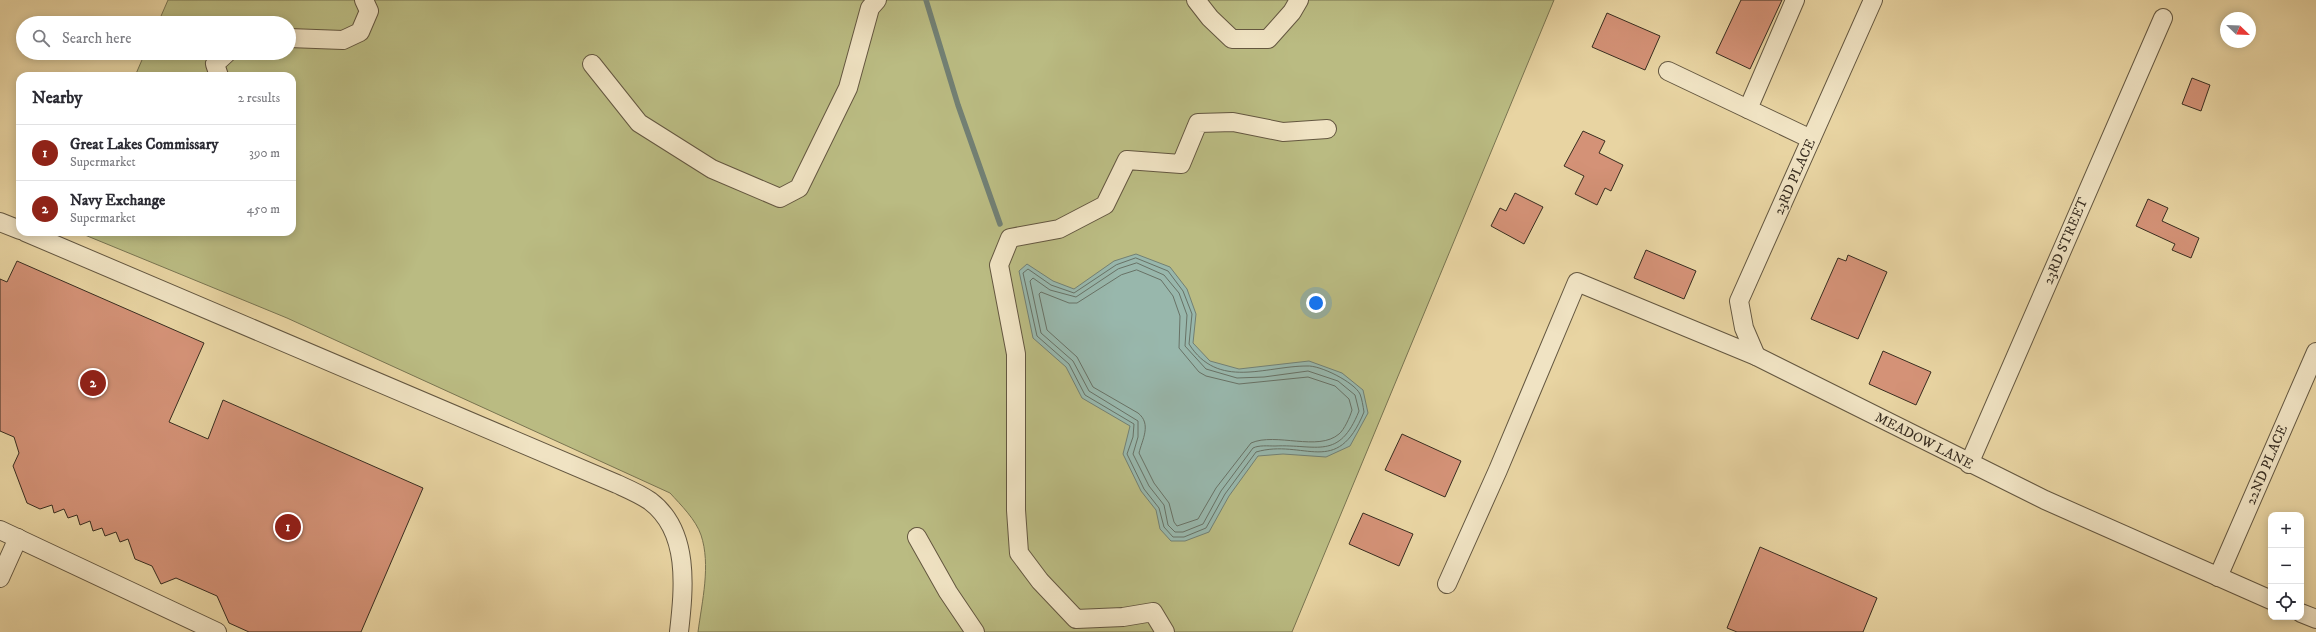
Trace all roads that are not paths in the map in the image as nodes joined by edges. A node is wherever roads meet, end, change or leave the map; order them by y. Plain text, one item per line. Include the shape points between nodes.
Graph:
1 (364, 0) edge
2 (877, 0) edge
3 (1196, 0) edge
4 (1299, 0) edge
5 (1795, 0) edge
6 (1873, 0) edge
7 (2163, 18) dead end
8 (296, 38) edge
9 (219, 60) edge
10 (592, 64) dead end
11 (1668, 71) dead end
12 (218, 72) edge
13 (1748, 109) junction
14 (1327, 129) dead end
15 (1812, 139) junction
16 (0, 222) edge
17 (16, 228) edge
18 (35, 236) edge
19 (2316, 352) edge
20 (1756, 356) junction
21 (1969, 464) junction
22 (0, 530) edge
23 (917, 537) dead end
24 (18, 538) junction
25 (2218, 577) junction
26 (0, 578) edge
27 (1447, 584) dead end
28 (2268, 599) edge
29 (2304, 614) edge
30 (2316, 619) edge
31 (217, 632) edge
32 (679, 632) edge
33 (975, 632) edge
34 (1165, 632) edge

1 - 8 street via 369,11 360,32 343,40
2 - 10 street via 870,8 848,88 799,188 780,198 712,169 638,122
3 - 4 street via 1232,39 1268,39
5 - 13 street
6 - 15 street, 23RD PLACE
7 - 21 street, 23RD STREET
9 - 12 street via 215,64
11 - 13 street
13 - 15 street
14 - 34 street via 1282,132 1233,122 1198,123 1181,164 1126,160 1105,205 1059,229 1010,238 999,265 1016,354 1016,510 1019,553 1076,619 1123,618 1153,612
15 - 20 street, 23RD PLACE via 1740,301 1744,328
16 - 17 street
18 - 32 street via 617,484 650,501 672,531 682,564 683,596
19 - 25 street, 22ND PLACE
20 - 21 street, MEADOW LANE
20 - 27 street, MEADOW LANE via 1576,282 1498,470
21 - 25 street, MEADOW LANE
22 - 24 street
23 - 33 street via 948,592
24 - 26 street
24 - 31 street
25 - 28 street, MEADOW LANE
29 - 30 street

